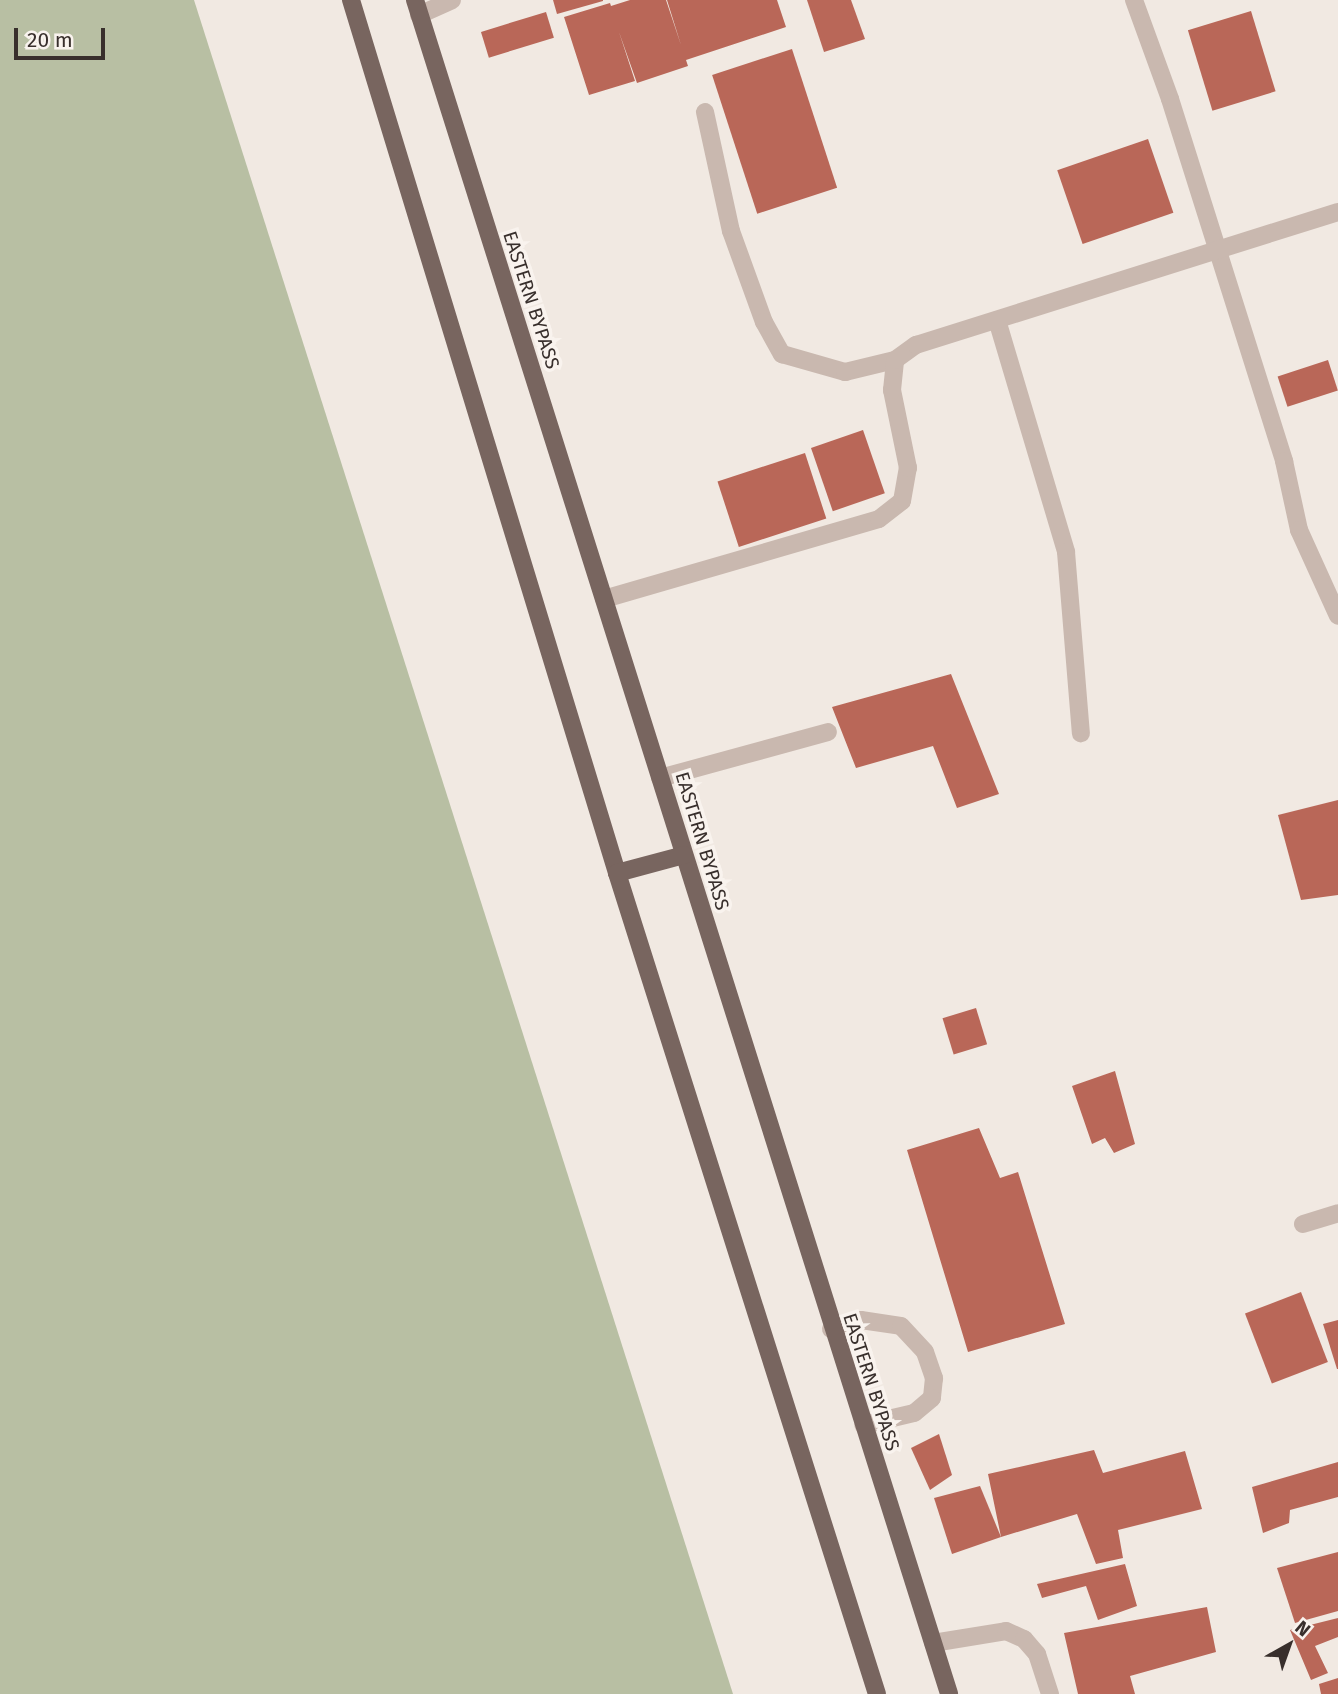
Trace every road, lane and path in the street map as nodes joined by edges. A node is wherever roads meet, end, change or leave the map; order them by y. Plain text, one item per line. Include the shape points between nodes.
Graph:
1 (351, 0) edge
2 (452, 0) edge
3 (1134, 0) edge
4 (417, 8) edge
5 (705, 111) dead end
6 (1338, 212) edge
7 (1217, 251) junction
8 (997, 320) junction
9 (895, 360) junction
10 (604, 599) junction
11 (1338, 616) edge
12 (828, 732) dead end
13 (1081, 733) dead end
14 (660, 778) junction
15 (684, 855) junction
16 (617, 873) junction
17 (1338, 1213) edge
18 (1303, 1224) dead end
19 (831, 1329) junction
20 (863, 1425) junction
21 (933, 1643) junction
22 (877, 1694) edge
23 (949, 1694) edge
24 (1050, 1694) edge

1 - 16 main road
2 - 4 street
3 - 7 street
4 - 10 main road, EASTERN BYPASS
5 - 9 street via 731,231 764,322 782,354 845,372
6 - 7 street
7 - 8 street
7 - 11 street via 1284,461 1299,530
8 - 9 street via 916,345
8 - 13 street via 1066,552
9 - 10 street via 892,390 908,468 902,501 879,519
10 - 14 main road, EASTERN BYPASS
12 - 14 street
14 - 15 main road, EASTERN BYPASS
15 - 16 main road
15 - 19 main road, EASTERN BYPASS
16 - 22 main road
17 - 18 street
19 - 20 main road, EASTERN BYPASS
19 - 20 street via 861,1320 901,1326 925,1352 930,1365 932,1398 914,1413
20 - 21 main road, EASTERN BYPASS
21 - 23 main road, EASTERN BYPASS
21 - 24 street via 1006,1631 1024,1639 1038,1654

